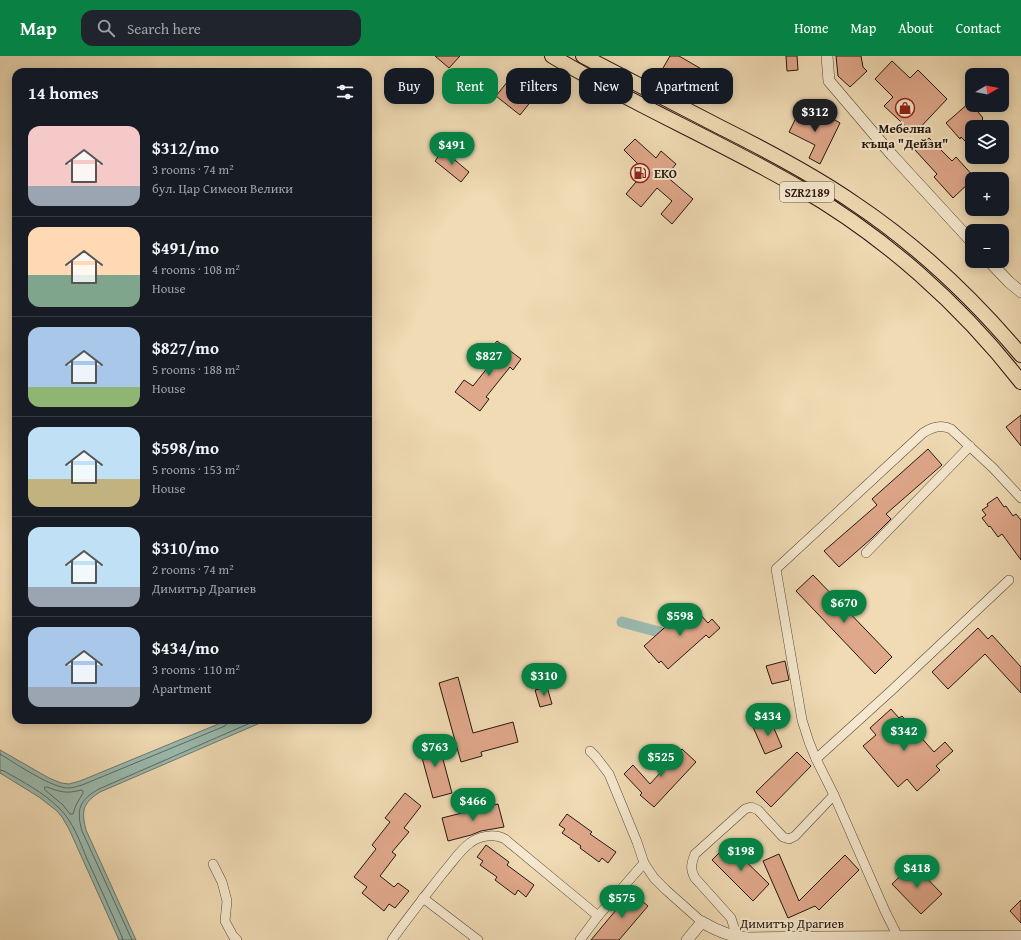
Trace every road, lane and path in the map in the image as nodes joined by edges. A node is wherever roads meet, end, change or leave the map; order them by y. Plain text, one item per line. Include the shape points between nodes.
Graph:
1 (552, 56) edge
2 (583, 56) edge
3 (827, 56) edge
4 (965, 234) edge
5 (995, 268) edge
6 (1021, 292) edge
7 (1021, 355) edge
8 (1021, 382) edge
9 (970, 446) junction
10 (1021, 498) edge
11 (866, 553) dead end
12 (1009, 580) dead end
13 (590, 752) dead end
14 (816, 759) junction
15 (834, 795) junction
16 (644, 863) junction
17 (214, 864) dead end
18 (423, 898) junction
19 (598, 916) junction
20 (702, 922) junction
21 (1021, 936) edge
22 (898, 937) junction
23 (737, 938) junction
24 (238, 940) edge
25 (392, 940) edge
26 (478, 940) edge
27 (580, 940) edge
28 (687, 940) edge

1 - 8 main road, SZR2189 via 757,164 839,212 889,248 938,291 962,314
2 - 7 main road, SZR2189 via 764,149 853,202 915,249 955,284
3 - 4 street via 829,81
5 - 6 street
9 - 10 street
9 - 11 street
9 - 14 street via 945,426 930,428 776,569 802,720
12 - 14 street
13 - 16 street, Димитър Драгиев via 609,774
14 - 15 street
15 - 22 street
15 - 23 street via 795,836 789,839 783,837 758,810 745,808 695,854 692,873 731,918
16 - 19 street
16 - 20 street, Димитър Драгиев via 654,878
17 - 24 street via 227,901 225,921
18 - 19 street via 470,842 494,836 505,839
18 - 25 street
18 - 26 street
19 - 27 street
20 - 23 street, Димитър Драгиев
20 - 28 street
21 - 22 street, Димитър Драгиев
22 - 23 street, Димитър Драгиев

